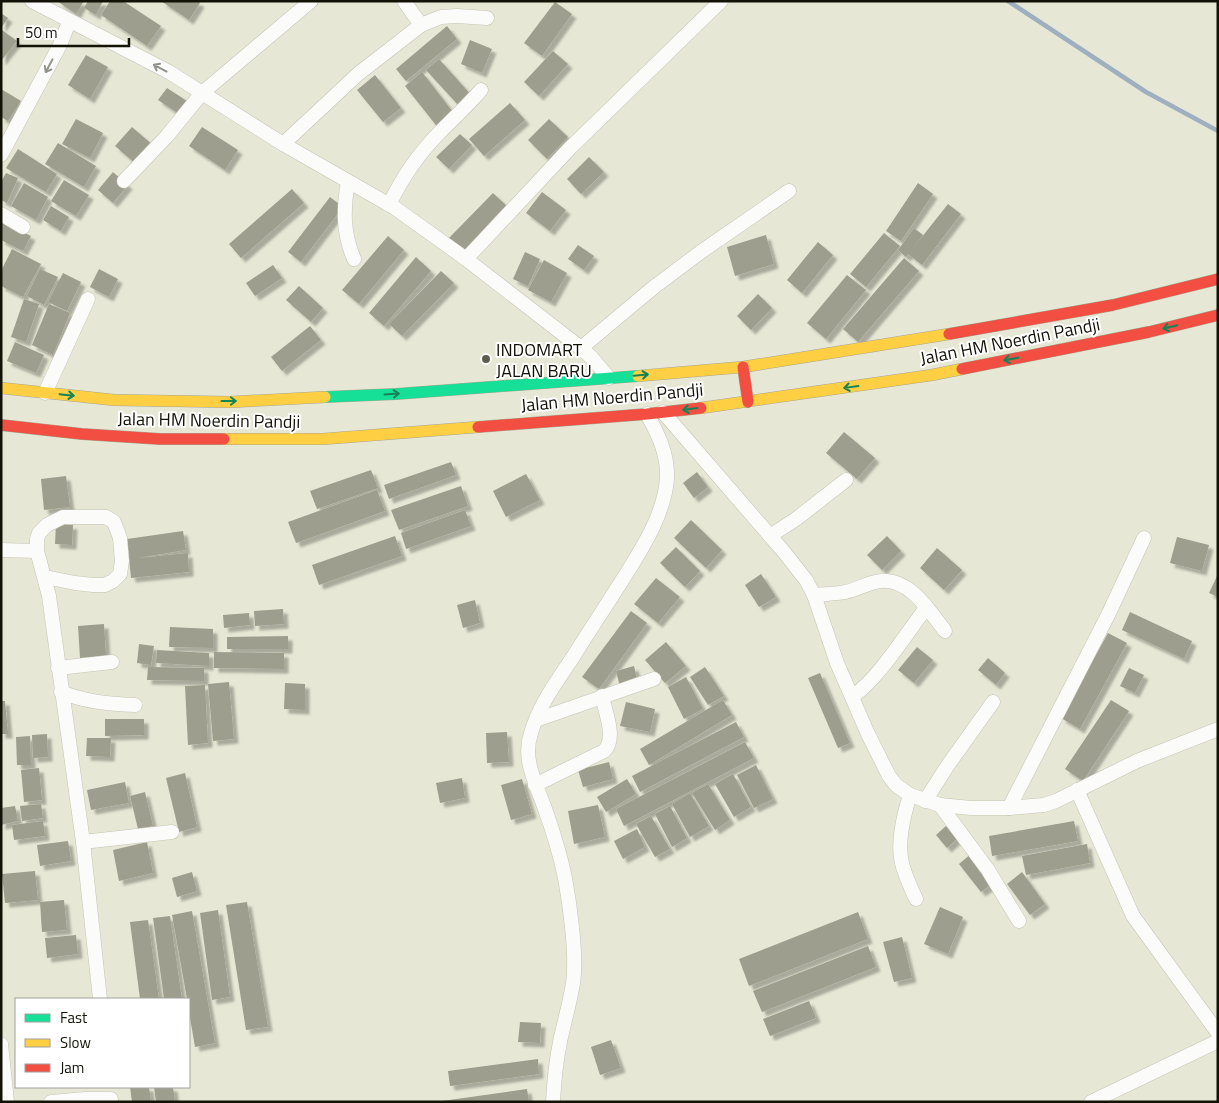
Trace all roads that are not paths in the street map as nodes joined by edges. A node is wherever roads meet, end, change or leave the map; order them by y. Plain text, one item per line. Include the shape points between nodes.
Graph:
1 (32, 1) edge
2 (311, 1) edge
3 (404, 1) edge
4 (721, 1) edge
5 (487, 18) dead end
6 (69, 22) junction
7 (421, 24) junction
8 (481, 90) dead end
9 (202, 93) junction
10 (283, 144) junction
11 (1, 155) edge
12 (124, 180) dead end
13 (348, 182) junction
14 (789, 191) dead end
15 (389, 205) junction
16 (1, 214) edge
17 (23, 227) dead end
18 (354, 259) dead end
19 (466, 259) junction
20 (1218, 279) edge
21 (88, 299) dead end
22 (1218, 315) edge
23 (581, 348) junction
24 (743, 366) junction
25 (609, 378) junction
26 (1, 388) edge
27 (45, 393) junction
28 (748, 402) junction
29 (663, 412) junction
30 (647, 414) junction
31 (1, 425) edge
32 (846, 480) dead end
33 (770, 536) junction
34 (1144, 538) dead end
35 (1, 550) edge
36 (37, 551) junction
37 (45, 577) junction
38 (814, 595) junction
39 (926, 608) junction
40 (945, 631) dead end
41 (112, 662) dead end
42 (58, 668) junction
43 (654, 679) dead end
44 (61, 692) junction
45 (602, 696) junction
46 (853, 696) junction
47 (993, 702) dead end
48 (136, 705) dead end
49 (536, 720) junction
50 (1218, 729) edge
51 (535, 786) junction
52 (1077, 790) junction
53 (910, 795) junction
54 (926, 801) junction
55 (940, 805) junction
56 (1010, 808) junction
57 (172, 832) dead end
58 (83, 842) junction
59 (916, 899) dead end
60 (1019, 921) dead end
61 (100, 998) edge
62 (1218, 1033) edge
63 (1218, 1041) edge
64 (1, 1044) edge
65 (3, 1076) edge
66 (111, 1096) edge
67 (7, 1102) edge
68 (52, 1102) edge
69 (553, 1102) edge
70 (1091, 1102) edge

1 - 6 street
2 - 9 street
3 - 7 street
4 - 19 street via 570,148
5 - 7 street via 440,17
9 -> 6 street via 169,72
6 -> 11 street
7 - 10 street via 358,74
8 - 15 street via 415,161
9 - 10 street
9 - 12 street via 167,136
10 - 13 street
13 - 15 street
13 - 18 street via 344,222
14 - 23 street via 678,269
15 - 19 street
16 - 17 street
19 - 23 street
20 - 24 main road, Jalan HM Noerdin Pandji via 1113,305 874,347
21 - 27 street
22 -> 28 main road, Jalan HM Noerdin Pandji via 932,375
23 - 25 street
25 -> 24 main road, Jalan HM Noerdin Pandji
24 - 28 main road
27 -> 25 main road, Jalan HM Noerdin Pandji via 114,400 240,401 396,394
26 - 27 main road, Jalan HM Noerdin Pandji
28 -> 29 main road, Jalan HM Noerdin Pandji
29 - 30 main road, Jalan HM Noerdin Pandji
29 - 33 street
30 - 31 main road, Jalan HM Noerdin Pandji via 323,439 160,439
30 - 49 street via 664,450 667,479 655,523
32 - 33 street
33 - 38 street via 798,569
34 - 56 street
35 - 36 street
36 - 37 street
36 - 37 street via 39,533 63,517 106,517 117,527 122,561 120,574 113,581 93,585
37 - 42 street
38 - 39 street via 844,592 870,583 889,581 909,590
38 - 46 street via 837,663
39 - 40 street
39 - 46 street via 872,679
41 - 42 street
42 - 44 street
43 - 45 street
44 - 48 street via 106,704
44 - 58 street
45 - 49 street
45 - 51 street via 610,740 608,748
46 - 53 street via 889,776 896,786
47 - 54 street
49 - 51 street via 528,745
50 - 52 street via 1137,761
51 - 69 street via 565,878 573,954 573,981 555,1069
52 - 56 street via 1044,805
52 - 62 street via 1132,916
53 - 54 street
53 - 59 street via 903,824 901,858
54 - 55 street
55 - 56 street
55 - 60 street via 988,870
57 - 58 street
58 - 61 street
63 - 70 street
64 - 65 street
65 - 67 street
66 - 68 street

